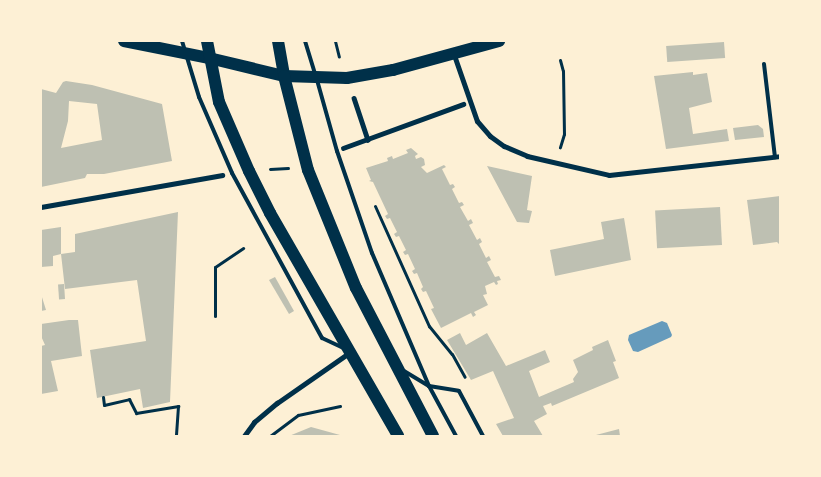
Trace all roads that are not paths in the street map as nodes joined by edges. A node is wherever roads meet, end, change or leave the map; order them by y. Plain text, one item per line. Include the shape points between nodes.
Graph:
1 (124, 41) edge
2 (207, 41) edge
3 (278, 41) edge
4 (305, 41) edge
5 (498, 41) edge
6 (184, 47) edge
7 (454, 55) junction
8 (209, 58) junction
9 (764, 64) dead end
10 (284, 76) junction
11 (316, 78) junction
12 (354, 98) dead end
13 (463, 104) dead end
14 (368, 140) junction
15 (343, 148) dead end
16 (778, 156) edge
17 (222, 175) dead end
18 (41, 207) edge
19 (350, 352) junction
20 (395, 365) junction
21 (428, 386) junction
22 (244, 436) edge
23 (398, 436) edge
24 (433, 436) edge
25 (456, 436) edge
26 (483, 436) edge

1 - 6 main road via 145,47
2 - 8 main road
3 - 10 main road
4 - 11 lane
5 - 7 main road
6 - 8 main road
6 - 19 lane via 199,97 232,173 322,338
7 - 11 main road via 347,78
7 - 16 street via 477,121 504,146 527,156 609,174
8 - 10 main road
8 - 19 main road via 219,102 249,171
9 - 16 lane
10 - 11 main road
10 - 20 main road via 308,170 356,288
11 - 21 lane via 372,253
12 - 14 street
13 - 14 street
14 - 15 street
17 - 18 street
19 - 22 street via 277,403 254,422
19 - 23 main road
20 - 21 lane
20 - 24 main road
21 - 25 lane
21 - 26 lane via 459,391

